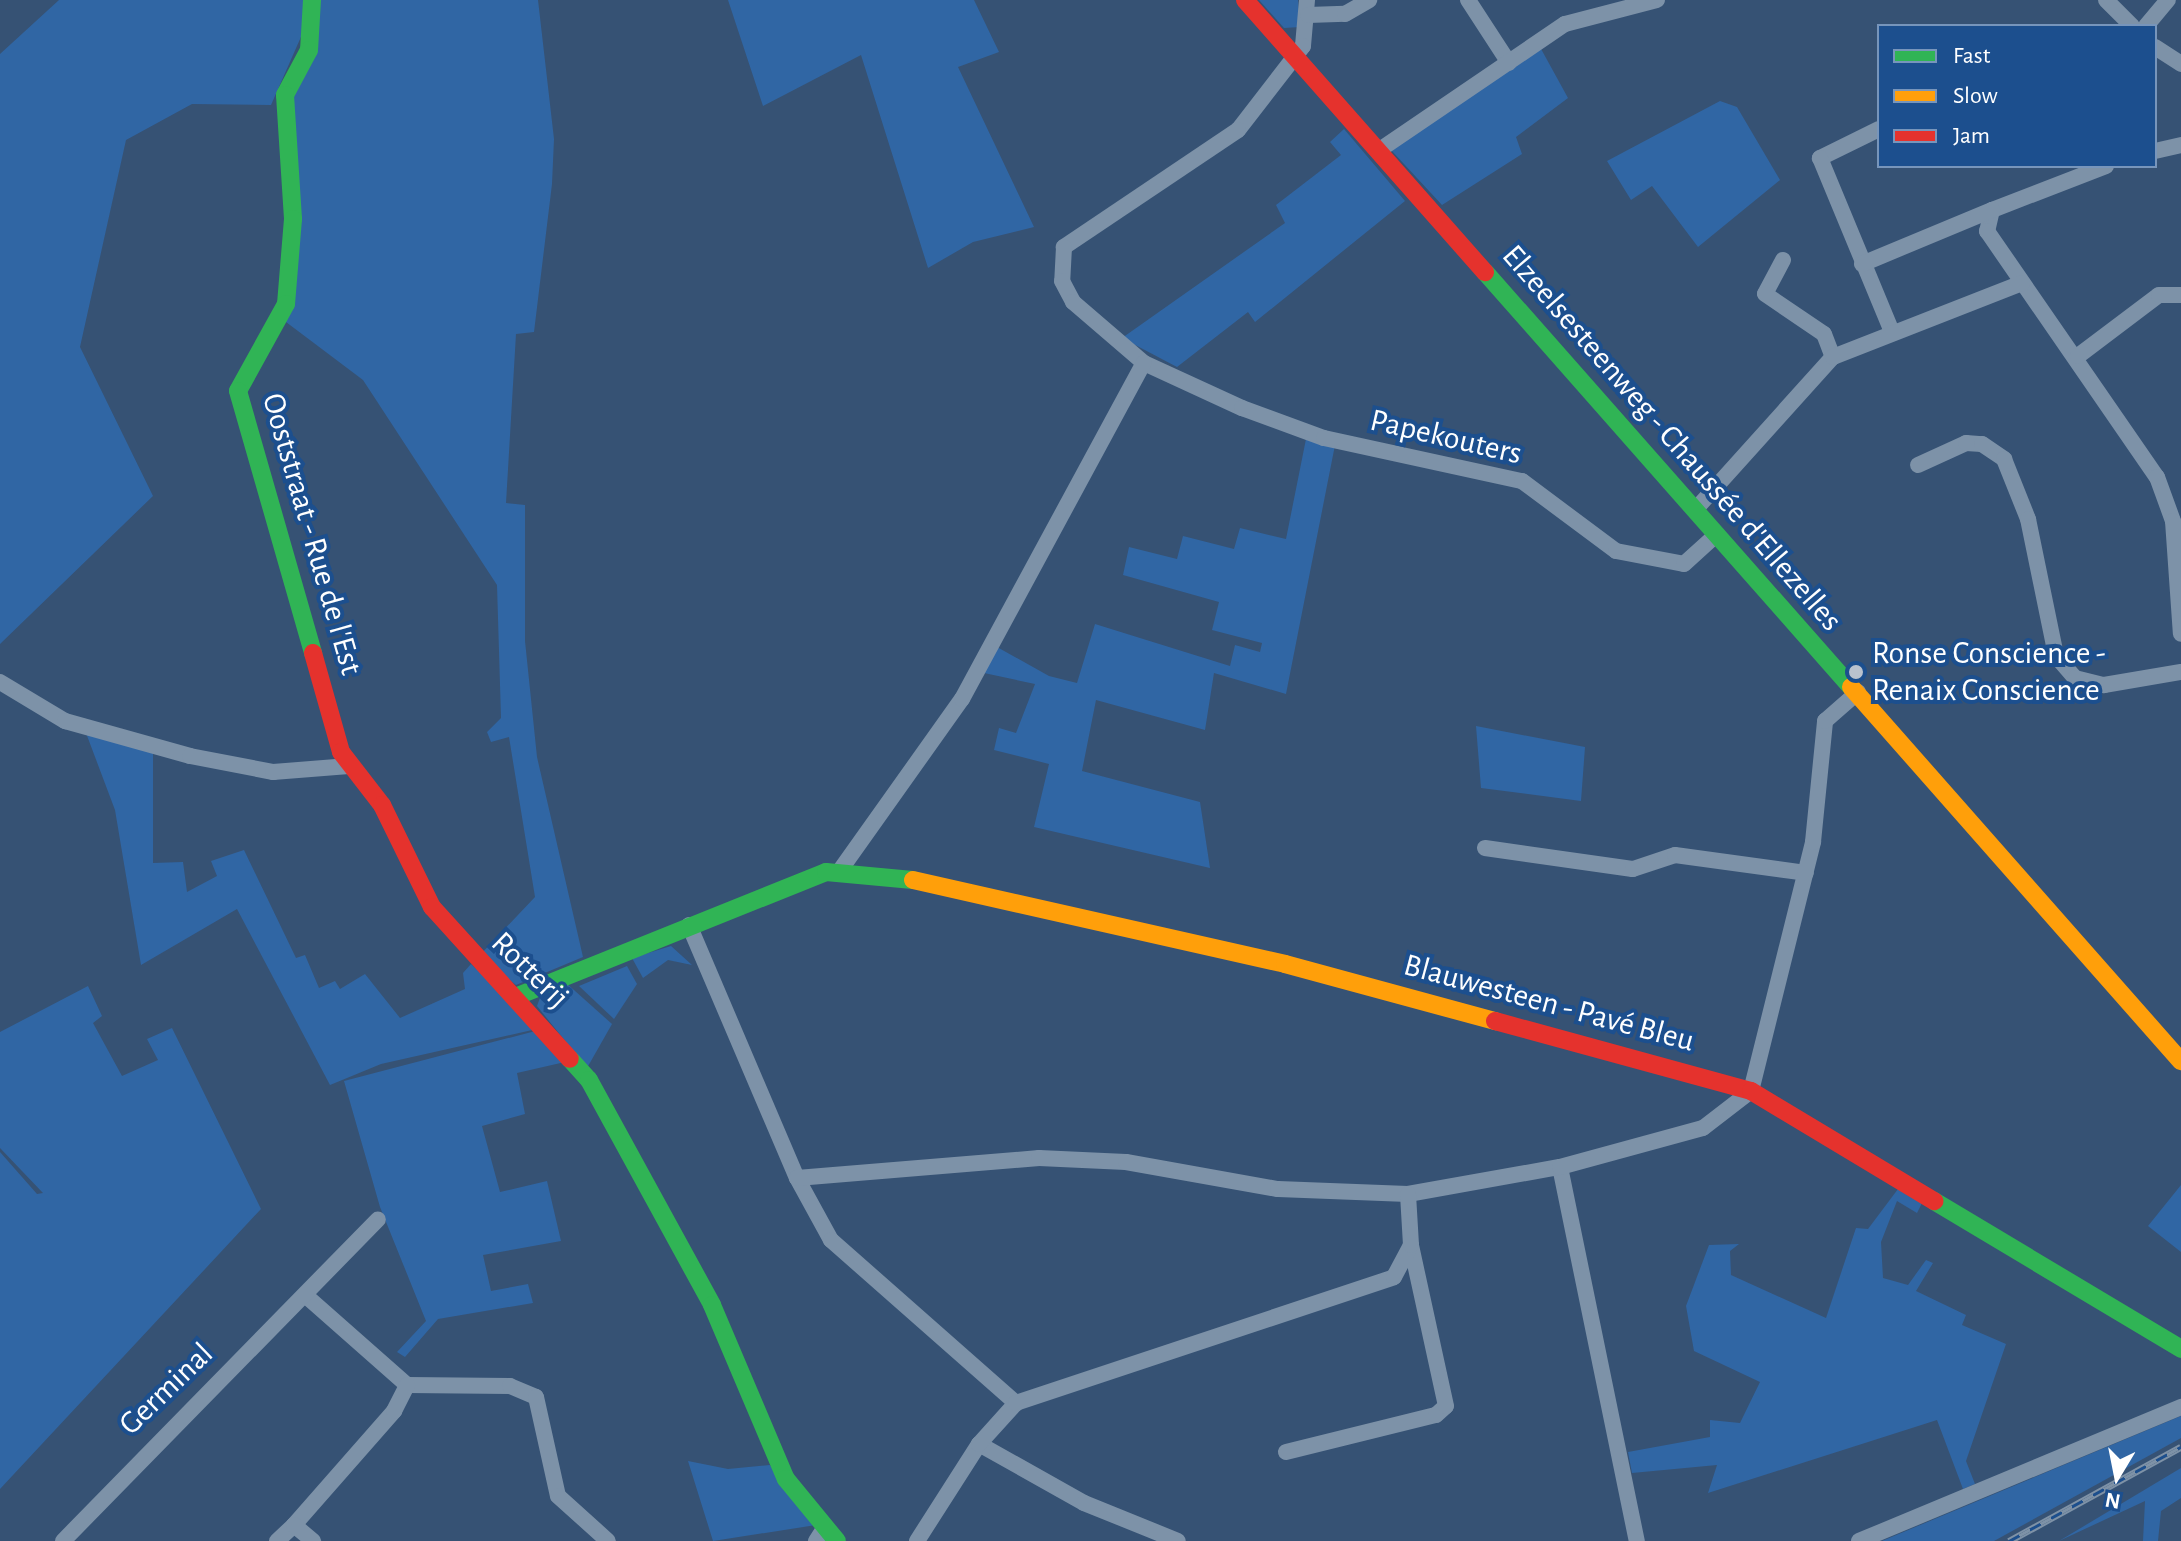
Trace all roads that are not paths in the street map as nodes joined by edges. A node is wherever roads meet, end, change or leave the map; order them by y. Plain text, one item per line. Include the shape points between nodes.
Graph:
1 (312, 0) edge
2 (1245, 0) edge
3 (1369, 0) edge
4 (1468, 0) edge
5 (1657, 0) edge
6 (2106, 0) edge
7 (2168, 0) edge
8 (1308, 7) edge
9 (2130, 24) edge
10 (2148, 24) edge
11 (2157, 48) edge
12 (1296, 57) junction
13 (1509, 63) junction
14 (2181, 64) edge
15 (1877, 130) edge
16 (2181, 145) edge
17 (1378, 151) junction
18 (2157, 151) edge
19 (2101, 168) edge
20 (1992, 210) junction
21 (1783, 260) dead end
22 (1862, 264) junction
23 (2022, 283) junction
24 (2181, 295) edge
25 (1892, 332) junction
26 (2078, 356) junction
27 (1833, 357) junction
28 (1144, 363) junction
29 (1918, 465) dead end
30 (1695, 510) junction
31 (2177, 523) edge
32 (1716, 535) junction
33 (2178, 563) edge
34 (2181, 634) edge
35 (2181, 672) edge
36 (0, 682) edge
37 (1858, 692) junction
38 (349, 766) junction
39 (1485, 848) dead end
40 (841, 869) junction
41 (1806, 873) junction
42 (689, 925) junction
43 (515, 997) junction
44 (2181, 1061) edge
45 (1751, 1091) junction
46 (1560, 1167) junction
47 (797, 1178) junction
48 (1408, 1194) junction
49 (378, 1219) dead end
50 (1411, 1245) junction
51 (305, 1295) junction
52 (2181, 1349) edge
53 (407, 1385) junction
54 (1016, 1403) junction
55 (2181, 1407) edge
56 (979, 1444) junction
57 (1286, 1452) dead end
58 (294, 1525) junction
59 (74, 1537) edge
60 (829, 1538) edge
61 (277, 1541) edge
62 (313, 1541) edge
63 (608, 1541) edge
64 (917, 1541) edge
65 (1178, 1541) edge
66 (1637, 1541) edge
67 (1859, 1541) edge

1 - 38 street, Ooststraat - Rue de l'Est via 309,50 285,95 293,219 286,304 238,391
2 - 12 street, Elzeelsesteenweg - Chaussée d'Ellezelles
3 - 8 street via 1345,14
4 - 13 street
5 - 13 street via 1565,24
6 - 9 street
7 - 10 street
8 - 12 street
11 - 14 street
12 - 17 street, Elzeelsesteenweg - Chaussée d'Ellezelles
12 - 28 street via 1238,130 1064,247 1062,281 1073,302
13 - 17 street
15 - 22 street via 1820,158
16 - 18 street
17 - 30 street, Elzeelsesteenweg - Chaussée d'Ellezelles
19 - 20 street
20 - 22 street
20 - 23 street via 1987,231
21 - 27 street via 1765,294 1824,334
22 - 25 street
23 - 25 street
23 - 26 street
24 - 26 street via 2159,295
25 - 27 street
26 - 31 street via 2157,477
27 - 30 street
28 - 32 street, Papekouters via 1296,430 1522,481 1616,551 1684,564
28 - 40 street via 962,699
29 - 35 street via 1966,443 1982,444 2004,459 2028,519 2056,656 2075,678 2104,685
30 - 32 street, Elzeelsesteenweg - Chaussée d'Ellezelles
31 - 33 street
32 - 37 street, Elzeelsesteenweg - Chaussée d'Ellezelles
33 - 34 street
36 - 38 street via 65,721 190,756 273,772
37 - 41 street via 1825,721
37 - 44 street, Elzeelsesteenweg - Chaussée d'Ellezelles
38 - 43 street, Rotterij via 382,805 432,907
39 - 41 street via 1633,869 1675,855
40 - 42 street
40 - 45 street, Blauwesteen - Pavé Bleu via 1235,951
41 - 45 street
42 - 43 street
42 - 47 street
43 - 60 street, Rotterij via 559,1041 603,1104 712,1305 778,1463
45 - 46 street via 1703,1128
45 - 52 street, Blauwesteen - Pavé Bleu
46 - 48 street
46 - 66 street
47 - 48 street via 1039,1158 1126,1162 1278,1189
47 - 54 street via 831,1240
48 - 50 street
49 - 51 street, Germinal
50 - 54 street via 1394,1277 1349,1297
50 - 57 street via 1446,1406 1436,1415
51 - 53 street
51 - 59 street, Germinal
53 - 58 street via 394,1411
53 - 63 street via 530,1392 544,1412 558,1496
54 - 56 street
55 - 67 street
56 - 64 street
56 - 65 street via 1084,1503
58 - 61 street
58 - 62 street

